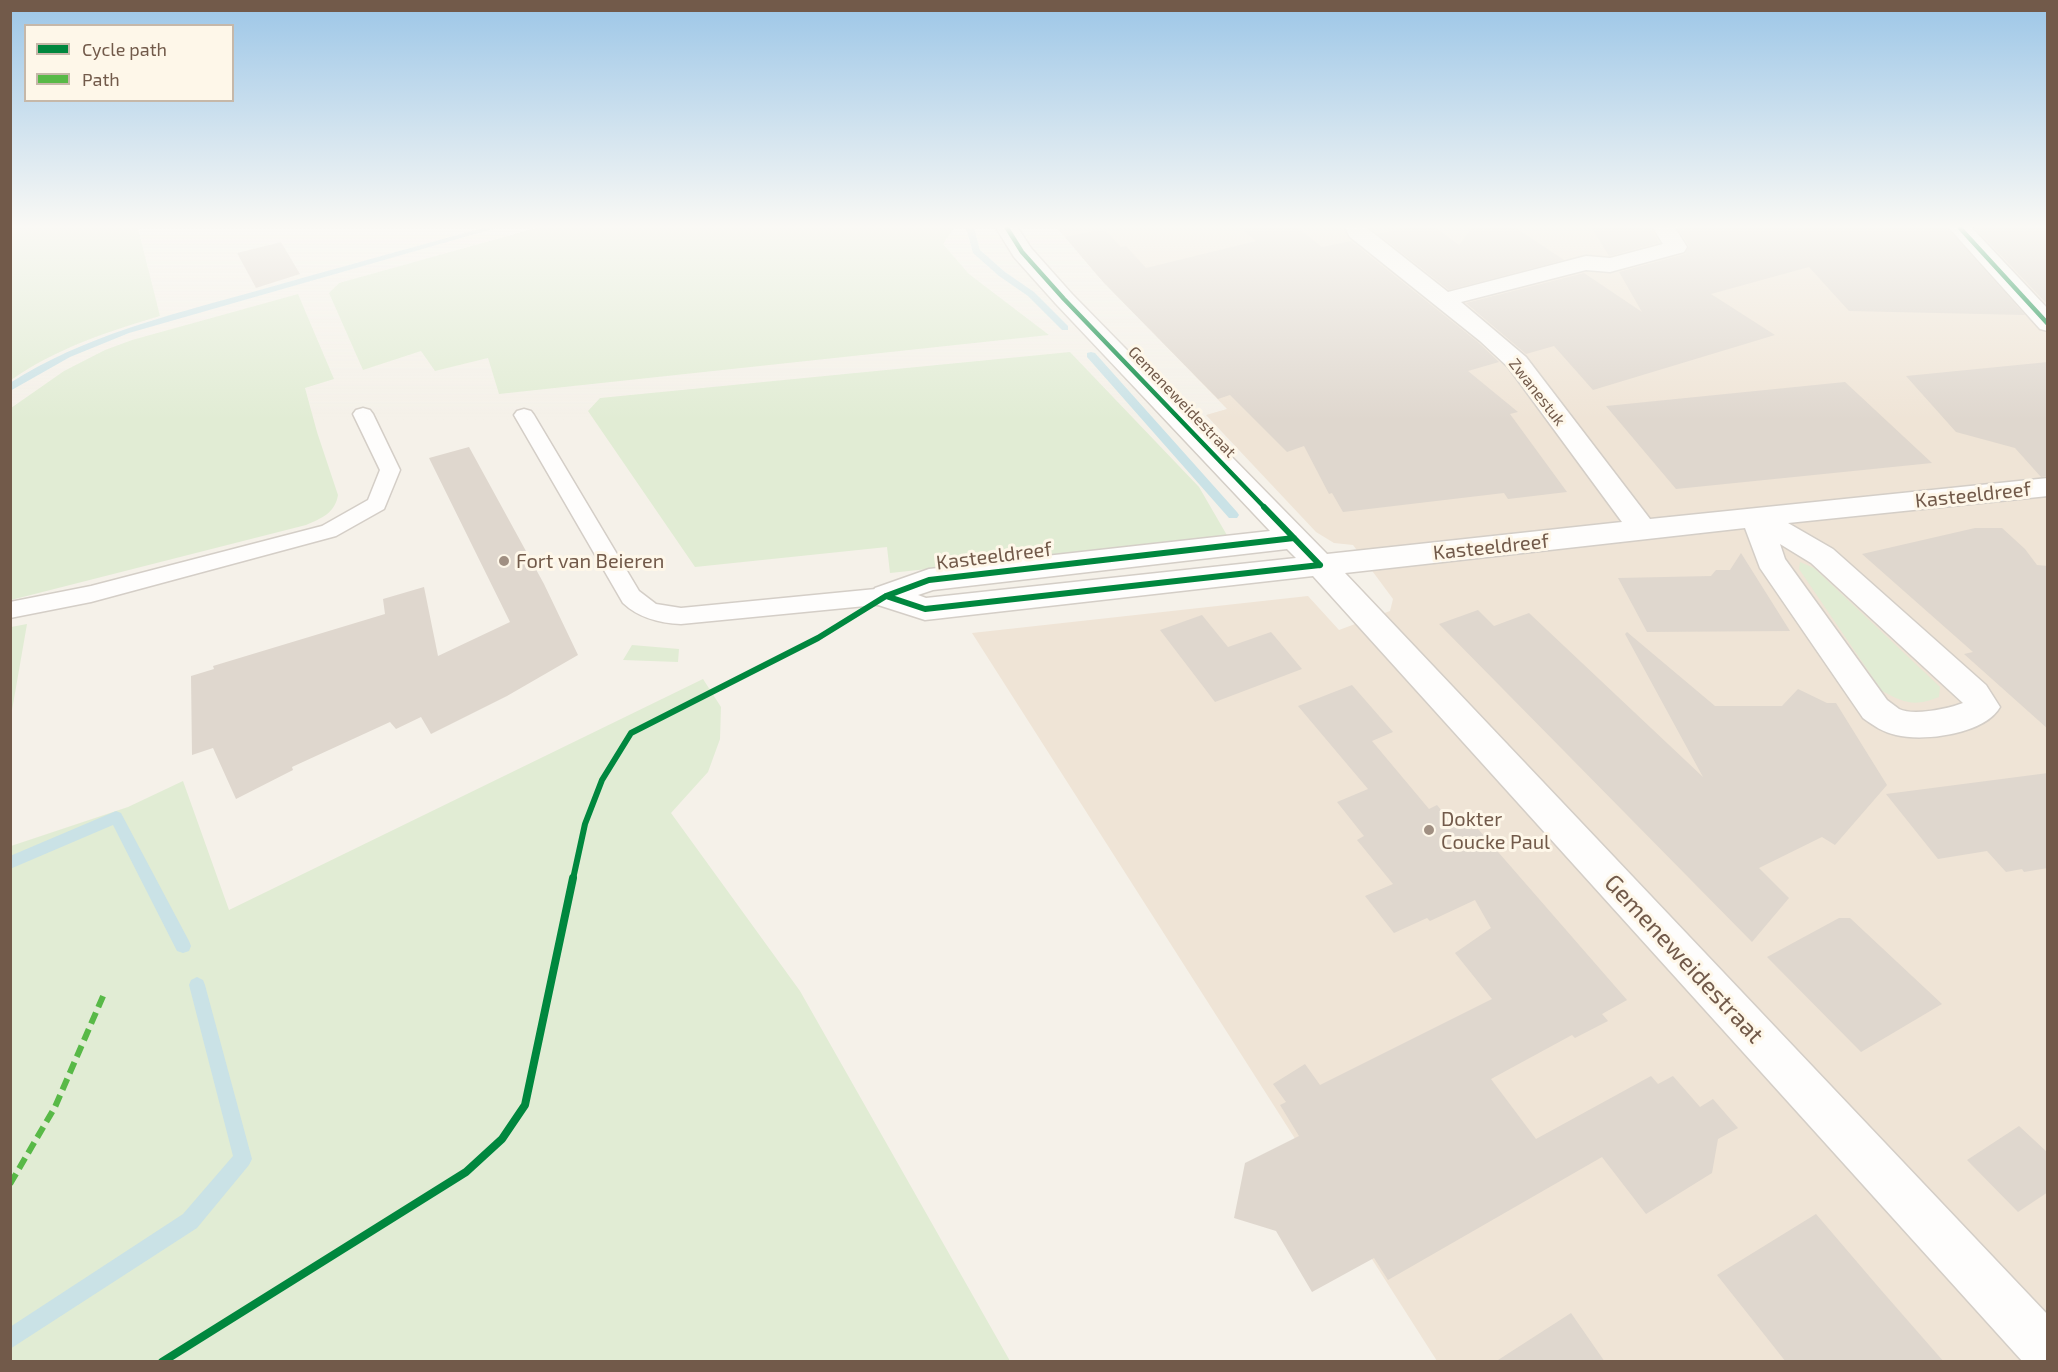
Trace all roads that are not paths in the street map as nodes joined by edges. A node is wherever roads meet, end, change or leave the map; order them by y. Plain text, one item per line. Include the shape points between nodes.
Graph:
1 (1058, 292) edge
2 (1433, 292) edge
3 (1474, 292) edge
4 (2019, 292) edge
5 (1443, 300) junction
6 (2048, 324) edge
7 (363, 414) dead end
8 (524, 416) dead end
9 (2048, 487) edge
10 (1756, 517) junction
11 (1643, 530) junction
12 (1307, 552) junction
13 (886, 596) joint
14 (10, 610) edge
15 (2048, 1352) edge

1 - 12 street, Gemeneweidestraat
2 - 5 street, Zwanestuk
3 - 5 street
4 - 6 street
5 - 11 street, Zwanestuk via 1516,362
7 - 14 lane via 390,470 377,504 329,531 91,594
8 - 13 lane via 640,606 659,615 681,615
9 - 10 street, Kasteeldreef
10 - 10 street via 1771,561 1875,709 1893,721 1917,725 1973,715 1983,707 1974,694 1822,556
10 - 11 street, Kasteeldreef
11 - 12 street, Kasteeldreef
12 - 13 street, Kasteeldreef via 925,609
12 - 15 street, Gemeneweidestraat

